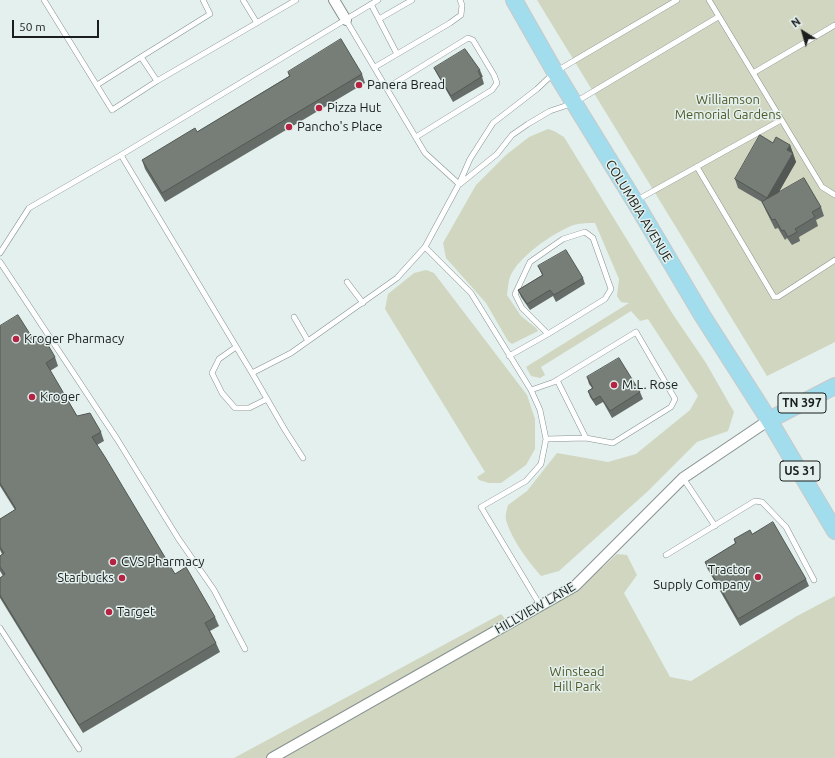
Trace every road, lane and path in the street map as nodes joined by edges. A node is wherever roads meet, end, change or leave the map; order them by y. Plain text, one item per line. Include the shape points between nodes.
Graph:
1 (44, 0) edge
2 (203, 0) edge
3 (242, 0) edge
4 (296, 0) edge
5 (334, 0) edge
6 (378, 0) edge
7 (412, 0) edge
8 (460, 0) edge
9 (514, 0) edge
10 (677, 0) edge
11 (709, 0) edge
12 (371, 4) junction
13 (718, 17) junction
14 (379, 19) junction
15 (346, 20) junction
16 (257, 23) junction
17 (835, 25) edge
18 (397, 54) junction
19 (141, 57) junction
20 (375, 67) junction
21 (555, 72) junction
22 (753, 73) junction
23 (157, 81) junction
24 (97, 85) junction
25 (387, 88) junction
26 (574, 103) junction
27 (781, 120) junction
28 (416, 137) junction
29 (121, 155) junction
30 (697, 167) junction
31 (459, 184) junction
32 (835, 195) edge
33 (634, 202) junction
34 (425, 247) junction
35 (0, 253) edge
36 (835, 260) edge
37 (0, 262) edge
38 (348, 282) dead end
39 (363, 303) junction
40 (294, 317) dead end
41 (548, 334) junction
42 (308, 341) junction
43 (236, 347) junction
44 (509, 356) junction
45 (252, 373) junction
46 (557, 380) junction
47 (835, 386) edge
48 (531, 390) junction
49 (267, 399) junction
50 (769, 420) junction
51 (586, 438) junction
52 (546, 439) junction
53 (303, 458) dead end
54 (683, 478) junction
55 (715, 526) junction
56 (835, 531) edge
57 (666, 555) dead end
58 (814, 580) dead end
59 (540, 606) junction
60 (0, 628) edge
61 (245, 649) dead end
62 (79, 748) dead end
63 (272, 758) edge

1 - 24 lane
2 - 19 lane via 210,14
3 - 16 lane
4 - 16 lane
5 - 15 street
6 - 12 lane
7 - 14 lane
8 - 18 lane via 461,15
9 - 21 main road, COLUMBIA AVENUE
10 - 21 lane
11 - 13 lane
12 - 14 lane
12 - 15 lane
13 - 22 lane
13 - 26 lane
14 - 18 lane
15 - 20 lane
15 - 29 lane
16 - 23 lane
17 - 22 lane
18 - 20 lane
19 - 23 lane
19 - 24 lane
20 - 25 lane
21 - 26 main road, COLUMBIA AVENUE
21 - 31 lane via 493,123 470,159
22 - 27 lane
23 - 24 lane via 112,110
25 - 28 lane
25 - 28 lane via 468,38 477,46 494,75 496,83 492,90
26 - 31 lane via 550,111 528,124 512,136 497,154
26 - 33 main road, COLUMBIA AVENUE
27 - 30 lane
27 - 32 lane via 822,187
28 - 31 lane via 425,152
29 - 35 lane via 29,208
29 - 43 lane
30 - 33 lane
30 - 36 lane via 774,297 778,297
31 - 34 lane
33 - 50 main road, COLUMBIA AVENUE
34 - 39 lane via 397,278
34 - 44 lane via 471,293
37 - 61 lane via 214,590
38 - 39 lane
39 - 42 lane
40 - 42 lane
41 - 41 lane via 605,299 611,289 593,238 585,232 563,240 530,262 515,294 522,308
41 - 44 lane
42 - 45 lane
43 - 45 lane
43 - 49 lane via 219,359 212,373 222,393 235,408 249,408
44 - 48 lane
45 - 49 lane
46 - 48 lane
46 - 51 lane
46 - 51 lane via 636,332 675,399 671,407 613,443
47 - 50 main road, TN 397
48 - 52 lane via 540,410
49 - 53 lane
50 - 54 street, HILLVIEW LANE
50 - 56 main road, US 31
51 - 52 lane
52 - 59 lane via 541,464 526,481 481,507
54 - 55 lane
54 - 59 street, HILLVIEW LANE via 575,586
55 - 57 lane
55 - 58 lane via 755,501 762,502 786,527
59 - 63 street, HILLVIEW LANE
60 - 62 lane

